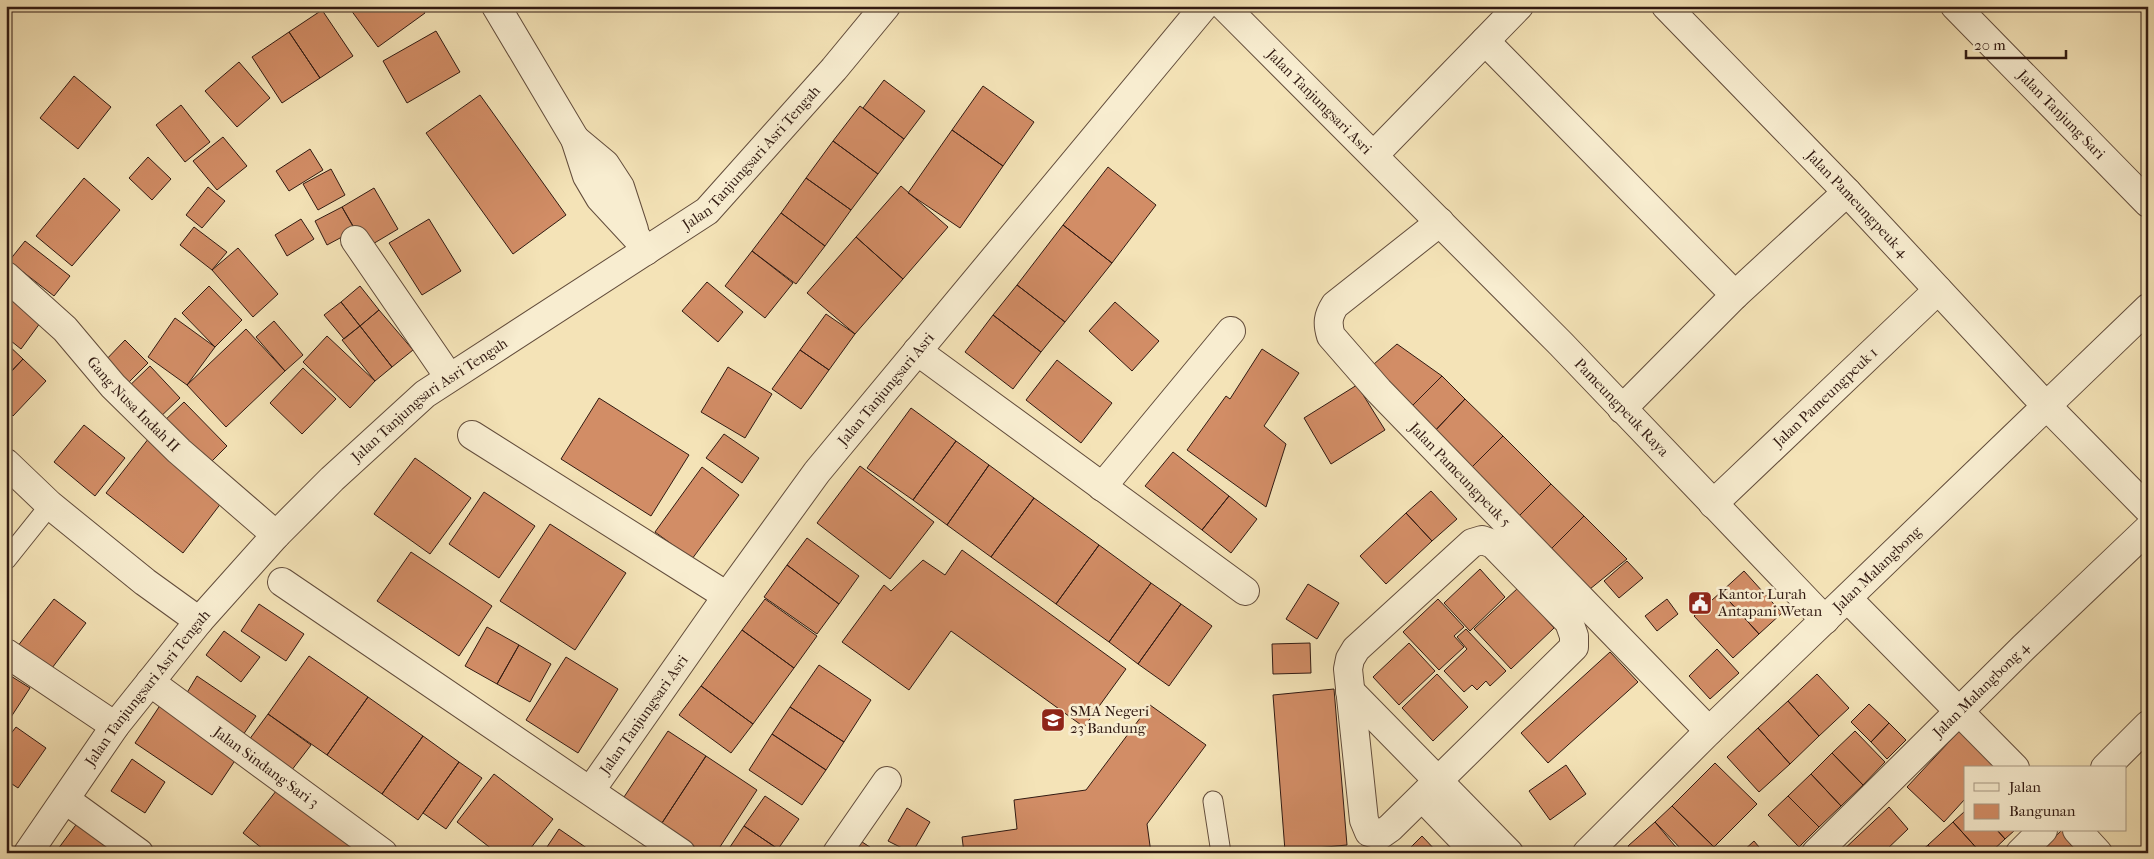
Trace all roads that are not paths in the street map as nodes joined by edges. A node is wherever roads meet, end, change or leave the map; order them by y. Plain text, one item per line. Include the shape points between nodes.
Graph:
1 (496, 6) edge
2 (886, 6) edge
3 (1204, 6) edge
4 (1224, 6) edge
5 (1519, 6) edge
6 (1666, 6) edge
7 (1955, 6) edge
8 (1485, 41) junction
9 (1374, 156) junction
10 (1846, 192) junction
11 (1415, 197) joint
12 (2148, 202) edge
13 (1440, 222) junction
14 (356, 240) dead end
15 (641, 244) junction
16 (7, 277) edge
17 (1938, 290) junction
18 (1735, 294) junction
19 (2148, 308) edge
20 (1231, 331) dead end
21 (917, 351) junction
22 (449, 377) junction
23 (2045, 405) junction
24 (1622, 408) junction
25 (472, 435) dead end
26 (6, 463) edge
27 (1102, 487) junction
28 (1713, 504) junction
29 (50, 505) junction
30 (2148, 509) edge
31 (2148, 529) edge
32 (271, 531) junction
33 (6, 560) edge
34 (282, 582) dead end
35 (1245, 591) dead end
36 (727, 596) junction
37 (1848, 599) junction
38 (1825, 620) junction
39 (199, 621) junction
40 (6, 653) edge
41 (150, 682) junction
42 (1350, 691) junction
43 (1959, 712) junction
44 (2148, 725) edge
45 (115, 726) junction
46 (1710, 731) junction
47 (2013, 766) edge
48 (2107, 766) edge
49 (887, 780) dead end
50 (1431, 789) junction
51 (591, 790) junction
52 (66, 800) junction
53 (1213, 801) dead end
54 (2041, 832) edge
55 (2079, 832) edge
56 (672, 850) edge
57 (28, 853) edge
58 (139, 853) edge
59 (383, 853) edge
60 (837, 853) edge
61 (1221, 853) edge
62 (1476, 853) edge
63 (1509, 853) edge
64 (1587, 853) edge
65 (1816, 853) edge
66 (2020, 853) edge
67 (2098, 853) edge

1 - 15 street via 576,139 587,176 600,198
2 - 15 street, Jalan Tanjungsari Asri Tengah via 707,211
3 - 21 street, Jalan Tanjungsari Asri
4 - 9 street, Jalan Tanjungsari Asri
5 - 8 street
6 - 10 street, Jalan Pameungpeuk 4
7 - 12 street, Jalan Tanjung Sari
8 - 9 street
8 - 18 street
9 - 11 street, Jalan Tanjungsari Asri
10 - 17 street, Jalan Pameungpeuk 4
10 - 18 street
11 - 13 street, Pameungpeuk Raya
13 - 24 street, Pameungpeuk Raya
13 - 46 street, Jalan Pameungpeuk 5 via 1335,305 1327,324 1331,336 1379,391
14 - 22 street
15 - 22 street, Jalan Tanjungsari Asri Tengah
16 - 32 street, Gang Nusa Indah II via 65,329 114,386 179,451
17 - 23 street, Jalan Pameungpeuk 4
17 - 28 street, Jalan Pameungpeuk 1
18 - 24 street
19 - 23 street, Jalan Malangbong
20 - 27 street
21 - 27 street
21 - 36 street, Jalan Tanjungsari Asri via 817,472
22 - 32 street, Jalan Tanjungsari Asri Tengah via 425,394
23 - 30 street, Jalan Pameungpeuk 4
23 - 37 street, Jalan Malangbong
24 - 28 street, Pameungpeuk Raya
25 - 36 street
26 - 29 street
27 - 35 street
28 - 38 street, Pameungpeuk Raya
29 - 33 lane
29 - 39 street
31 - 43 street, Jalan Malangbong 4
32 - 39 street, Jalan Tanjungsari Asri Tengah
34 - 51 street
36 - 51 street, Jalan Tanjungsari Asri
37 - 38 street, Jalan Malangbong
37 - 43 street
38 - 46 street, Jalan Malangbong
39 - 41 street, Jalan Tanjungsari Asri Tengah
40 - 45 street
41 - 45 street, Jalan Tanjungsari Asri Tengah
41 - 59 street, Jalan Sindang Sari 3
42 - 50 street
42 - 50 street via 1364,820 1369,832 1380,835
42 - 50 street via 1348,669 1356,649 1472,542 1482,540 1493,544 1569,622 1574,647
43 - 47 street
43 - 65 street, Jalan Malangbong 4
44 - 48 street
45 - 52 street, Jalan Tanjungsari Asri Tengah
46 - 64 street, Jalan Malangbong
49 - 60 street
50 - 62 street
50 - 63 street
51 - 56 street
52 - 57 street, Jalan Tanjungsari Asri Tengah
52 - 58 street
53 - 61 lane
54 - 66 street
55 - 67 street

